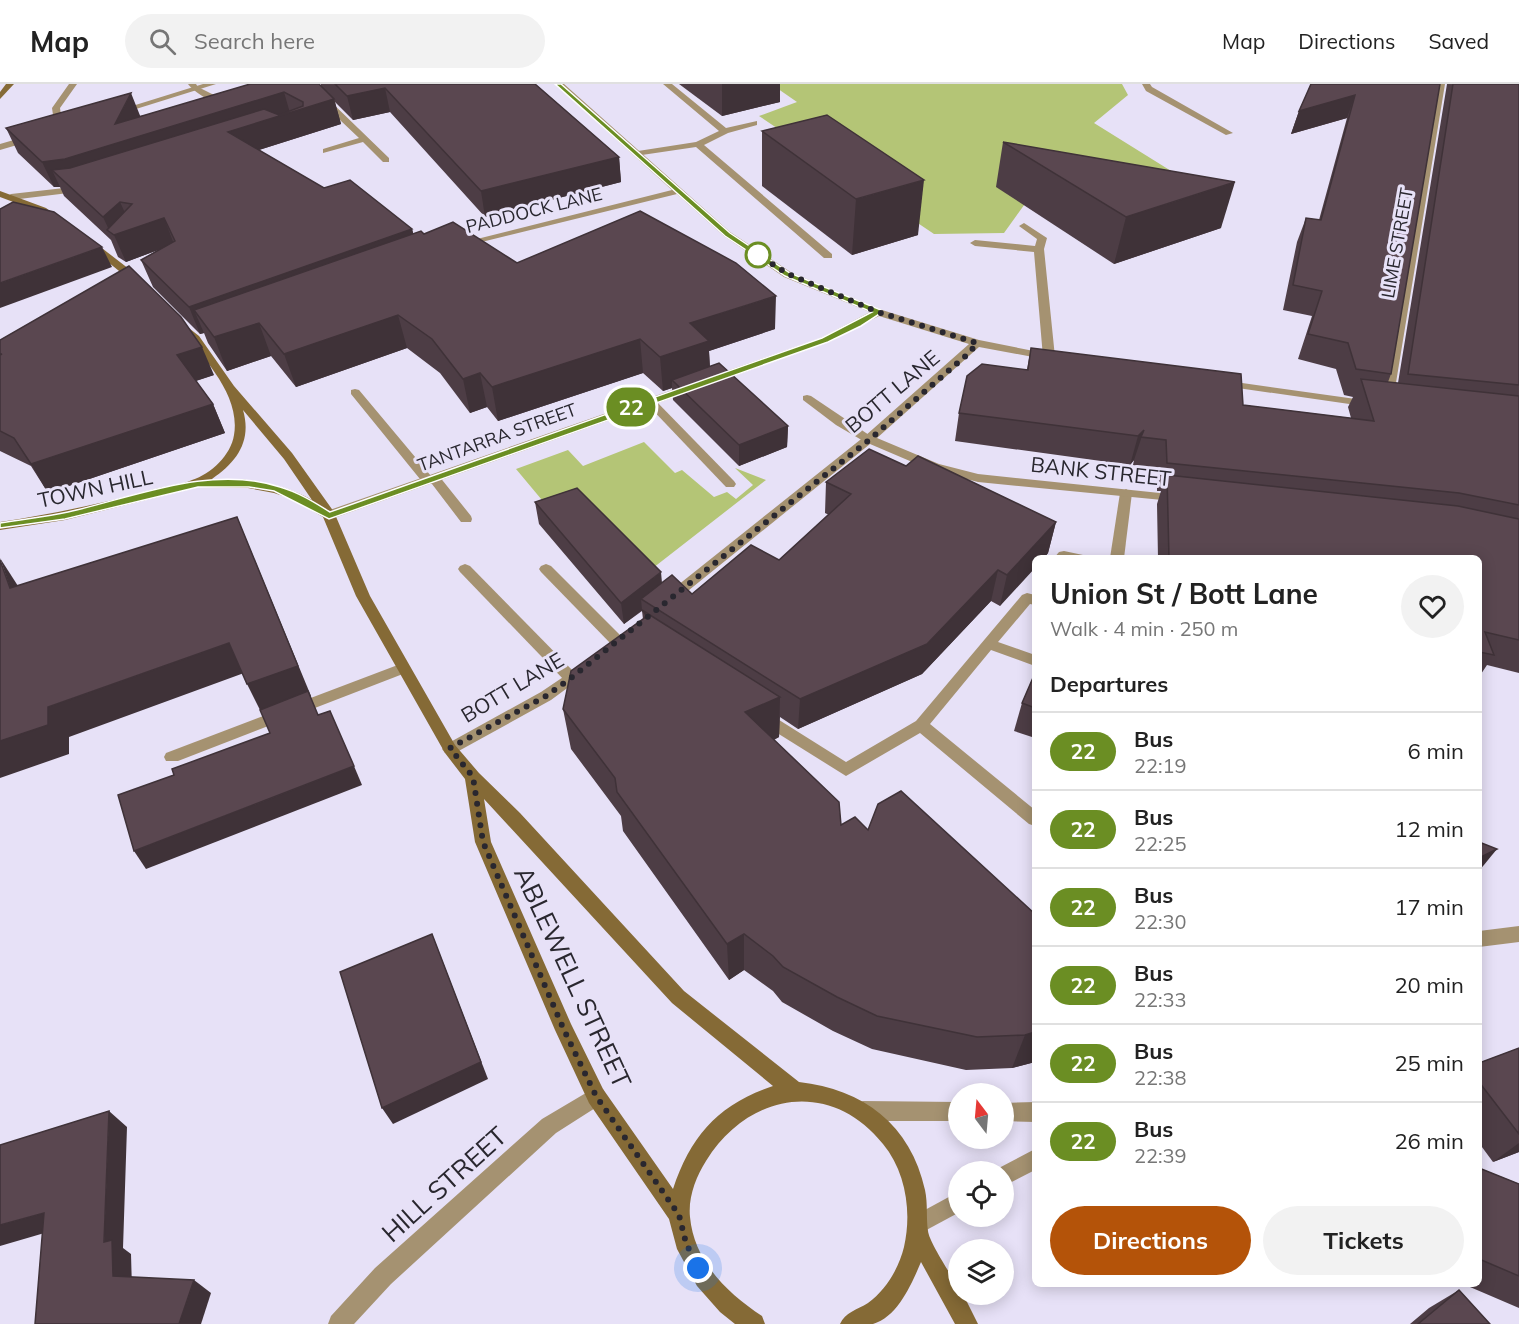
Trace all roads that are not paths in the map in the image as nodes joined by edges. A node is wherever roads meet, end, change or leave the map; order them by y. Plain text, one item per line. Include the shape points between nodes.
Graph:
1 (10, 84) edge
2 (73, 84) edge
3 (212, 84) edge
4 (311, 84) edge
5 (559, 84) edge
6 (668, 84) edge
7 (1146, 84) edge
8 (1441, 84) edge
9 (194, 86) edge
10 (0, 97) edge
11 (238, 101) edge
12 (228, 104) junction
13 (209, 109) edge
14 (104, 116) edge
15 (754, 123) dead end
16 (70, 126) edge
17 (59, 129) junction
18 (725, 131) junction
19 (49, 132) edge
20 (1229, 133) dead end
21 (39, 135) edge
22 (365, 139) junction
23 (698, 144) junction
24 (0, 147) edge
25 (326, 151) dead end
26 (638, 154) junction
27 (386, 160) dead end
28 (89, 187) edge
29 (677, 191) junction
30 (3, 194) edge
31 (62, 223) edge
32 (1023, 226) dead end
33 (80, 236) edge
34 (975, 243) dead end
35 (454, 248) edge
36 (1040, 249) junction
37 (828, 256) dead end
38 (144, 287) edge
39 (878, 312) junction
40 (175, 318) edge
41 (977, 343) junction
42 (1205, 381) edge
43 (232, 389) junction
44 (355, 392) dead end
45 (807, 398) dead end
46 (650, 401) junction
47 (869, 440) junction
48 (431, 480) junction
49 (198, 483) junction
50 (730, 484) dead end
51 (1125, 493) junction
52 (1195, 501) edge
53 (329, 515) junction
54 (466, 519) dead end
55 (0, 526) edge
56 (1117, 555) edge
57 (465, 569) dead end
58 (546, 569) dead end
59 (1032, 599) edge
60 (658, 608) edge
61 (630, 630) edge
62 (988, 644) junction
63 (608, 649) junction
64 (1032, 660) edge
65 (403, 668) junction
66 (571, 678) junction
67 (750, 708) edge
68 (921, 725) junction
69 (450, 748) junction
70 (172, 758) dead end
71 (473, 777) junction
72 (1032, 817) edge
73 (1519, 934) edge
74 (1482, 939) edge
75 (795, 1091) junction
76 (596, 1096) junction
77 (863, 1111) junction
78 (948, 1112) edge
79 (1014, 1112) edge
80 (1032, 1112) edge
81 (1032, 1161) edge
82 (1014, 1171) edge
83 (948, 1209) edge
84 (679, 1215) junction
85 (918, 1230) junction
86 (339, 1324) edge
87 (754, 1324) edge
88 (851, 1324) edge
89 (968, 1324) edge

1 - 10 street
2 - 17 street via 56,108
3 - 9 street
4 - 22 street
5 - 26 street
6 - 18 street
7 - 20 street
8 - 42 street, LIME STREET via 1392,407
9 - 12 street
9 - 14 street
11 - 12 street
12 - 13 street
15 - 18 street
16 - 17 street
17 - 19 street
18 - 23 street
21 - 24 street
22 - 25 street
22 - 27 street
23 - 26 street
23 - 37 street
26 - 29 street
28 - 30 street
29 - 35 street, PADDOCK LANE
29 - 39 street via 727,234 788,274
30 - 31 street via 43,210
32 - 36 street via 1042,238
33 - 38 street via 112,254
34 - 36 street
36 - 41 street via 1054,358
39 - 41 street
39 - 46 street, TANTARRA STREET via 825,340
40 - 43 street, ABLEWELL STREET via 204,339
41 - 47 street, BOTT LANE
43 - 49 street, ABLEWELL STREET via 240,424 236,450 221,468
43 - 53 street, ABLEWELL STREET via 288,456
44 - 48 street
45 - 47 street, BANK STREET
46 - 48 street, TANTARRA STREET
46 - 50 street
47 - 51 street, BANK STREET via 935,467 978,478
47 - 60 street, BOTT LANE
48 - 53 street, TANTARRA STREET
48 - 54 street
49 - 53 street via 276,489
49 - 55 street, TOWN HILL via 76,514
51 - 52 street, BANK STREET
51 - 56 street
53 - 65 street, ABLEWELL STREET via 363,596
57 - 66 street
58 - 63 street
59 - 62 street via 1027,597
61 - 63 street, BOTT LANE
62 - 64 street
62 - 68 street
63 - 66 street, BOTT LANE
65 - 69 street, ABLEWELL STREET
65 - 70 street
66 - 69 street, BOTT LANE via 546,696
67 - 68 street via 846,770
68 - 72 street
69 - 71 street, ABLEWELL STREET
71 - 75 street, ABLEWELL STREET via 678,997
71 - 76 street, ABLEWELL STREET via 483,842
73 - 74 street
75 - 77 street via 829,1095
75 - 84 street via 758,1099 714,1130 688,1174
76 - 84 street, ABLEWELL STREET
76 - 86 street, HILL STREET via 549,1126 383,1276
77 - 78 street
77 - 85 street via 884,1129 908,1163 918,1196
79 - 80 street
81 - 82 street
83 - 85 street
84 - 87 street via 686,1243 710,1289
85 - 88 street via 903,1278 888,1299
85 - 89 street

